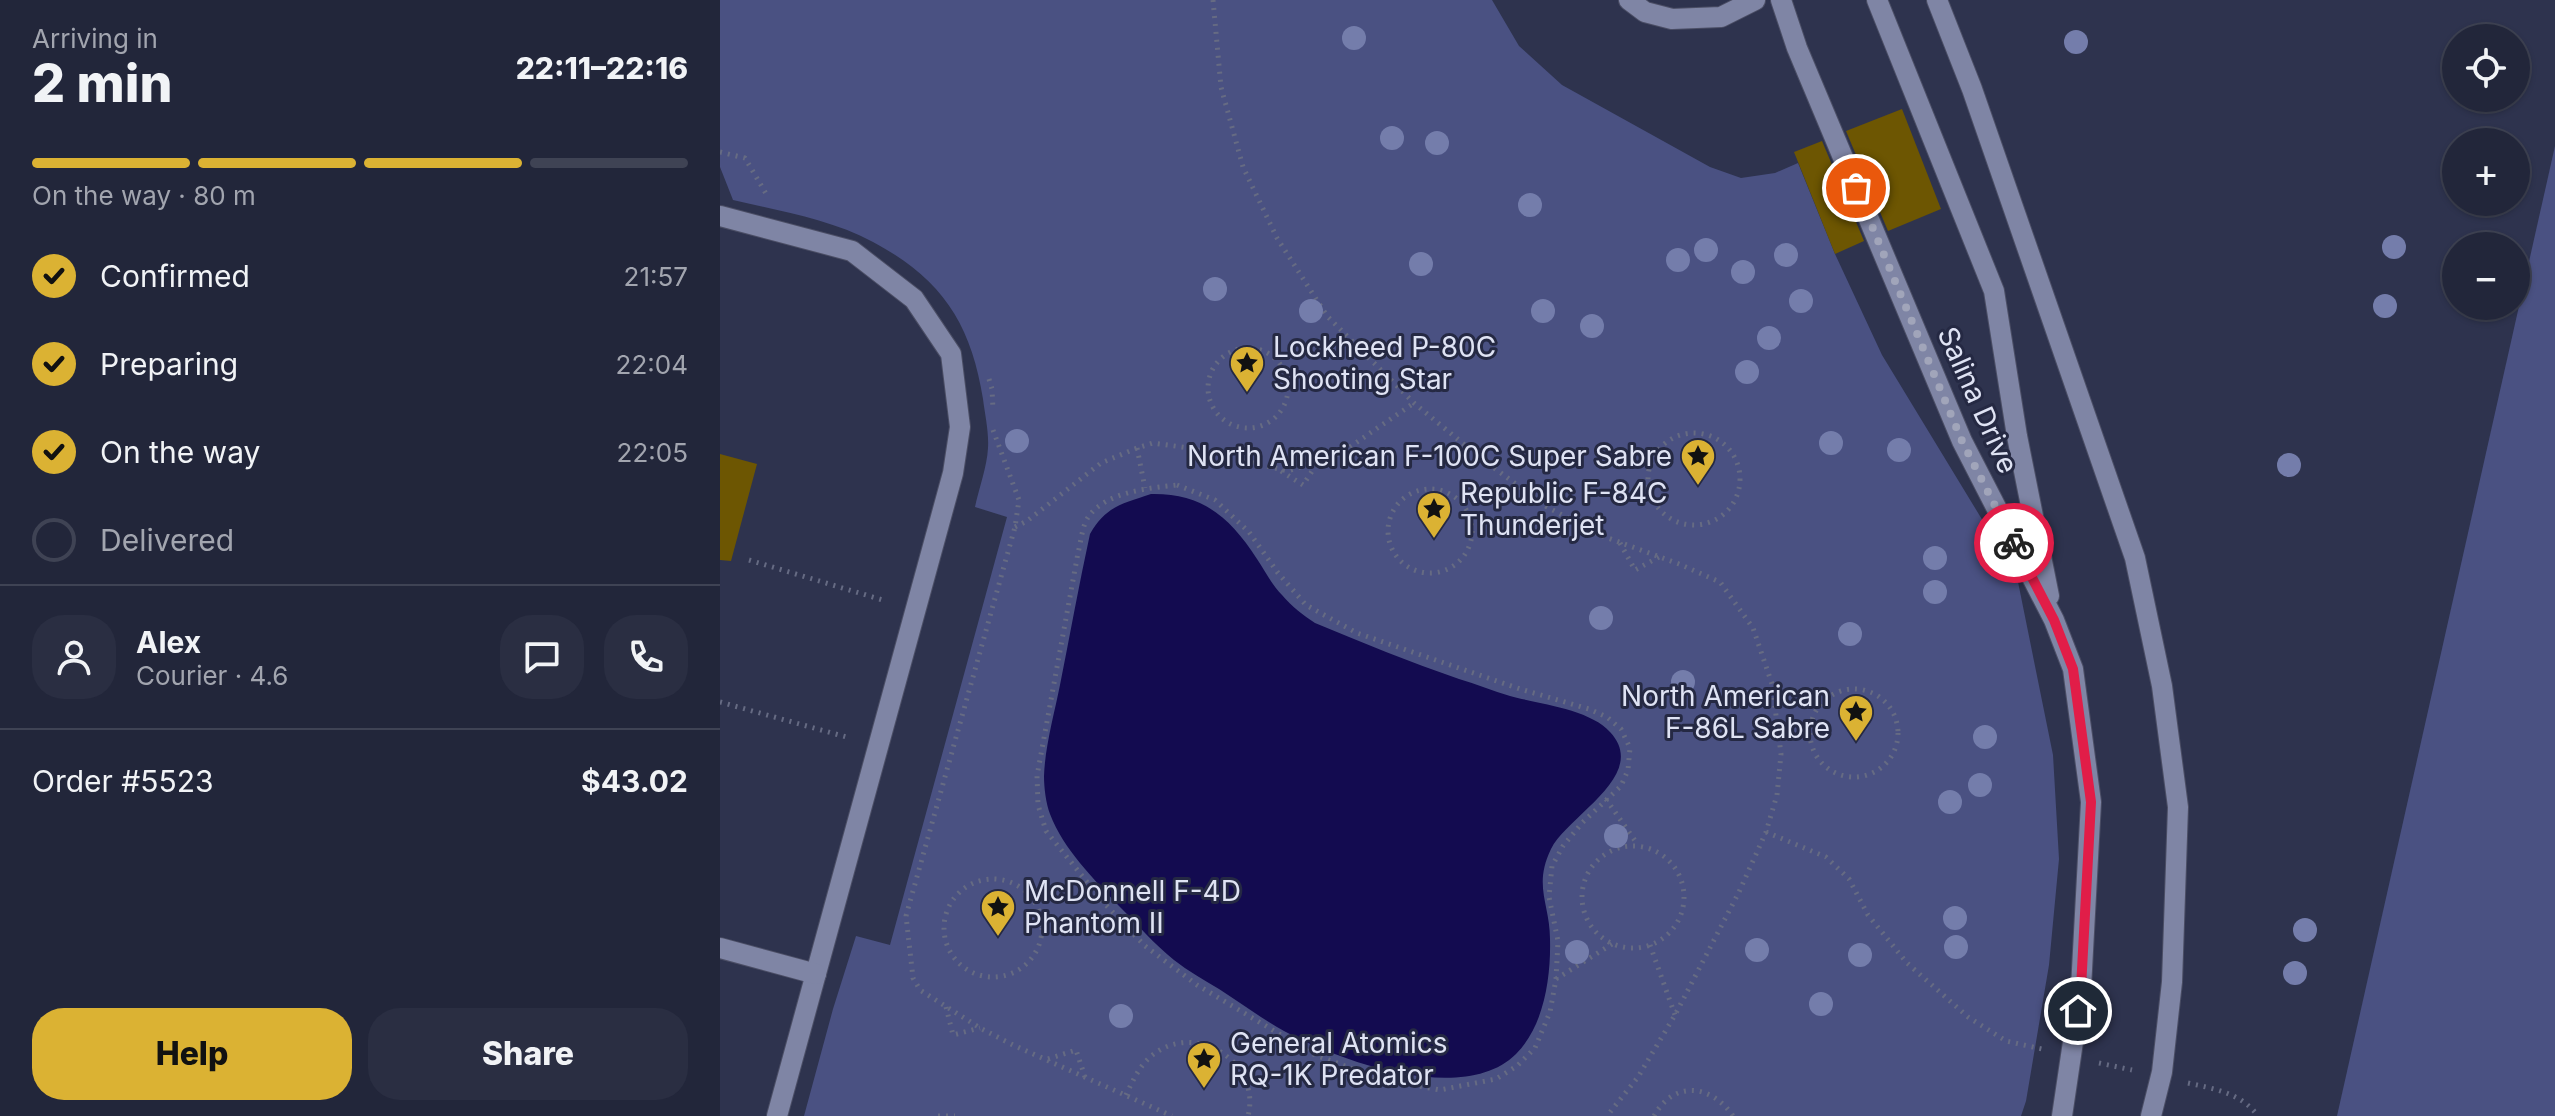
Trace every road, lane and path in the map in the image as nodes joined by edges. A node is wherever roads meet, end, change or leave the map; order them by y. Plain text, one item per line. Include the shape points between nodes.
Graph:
1 (1213, 0) edge
2 (1629, 0) edge
3 (1755, 0) edge
4 (1781, 0) edge
5 (1877, 0) edge
6 (1937, 0) edge
7 (720, 152) edge
8 (781, 201) dead end
9 (720, 216) edge
10 (1224, 355) joint
11 (987, 374) dead end
12 (1414, 403) junction
13 (1664, 445) joint
14 (1137, 448) junction
15 (1319, 462) junction
16 (1279, 469) junction
17 (1145, 488) junction
18 (1407, 495) joint
19 (1015, 527) junction
20 (1619, 542) junction
21 (1660, 557) junction
22 (749, 560) dead end
23 (893, 603) dead end
24 (2054, 620) junction
25 (1824, 701) joint
26 (720, 702) edge
27 (856, 740) dead end
28 (1606, 799) junction
29 (1766, 832) junction
30 (1639, 846) junction
31 (962, 889) joint
32 (1613, 943) junction
33 (1650, 945) junction
34 (720, 948) edge
35 (816, 974) junction
36 (1556, 979) junction
37 (946, 1006) junction
38 (1675, 1015) junction
39 (980, 1028) junction
40 (2071, 1056) junction
41 (1047, 1060) junction
42 (1086, 1077) junction
43 (2160, 1077) junction
44 (2068, 1078) junction
45 (1126, 1095) junction
46 (777, 1116) edge
47 (938, 1116) edge
48 (955, 1116) edge
49 (1172, 1116) edge
50 (1248, 1116) edge
51 (1607, 1116) edge
52 (1654, 1116) edge
53 (1733, 1116) edge
54 (2053, 1116) edge
55 (2062, 1116) edge
56 (2151, 1116) edge
57 (2258, 1116) edge

1 - 12 path via 1221,87 1243,167 1270,224 1327,316
2 - 3 street via 1645,12 1672,19 1721,17
4 - 24 street, Salina Drive via 1962,441
5 - 24 street via 1994,291
6 - 43 street via 2135,558 2162,686 2178,807 2172,982
7 - 8 path via 745,158 768,197
9 - 35 street via 852,251 914,299 951,354 960,427 953,473
10 - 10 path via 1251,348 1276,359 1287,384 1286,398 1273,419 1250,428 1217,413 1210,402 1209,377
11 - 19 path via 993,434 1019,500
12 - 15 path
12 - 20 path via 1547,507
13 - 13 path via 1690,433 1705,434 1730,449 1740,489 1722,516 1692,526 1663,514 1653,501 1649,469
14 - 16 path via 1153,443 1189,448
14 - 17 path
14 - 19 path via 1101,463
15 - 16 path
15 - 16 path via 1303,485
17 - 28 path via 1177,485 1215,500 1249,532 1306,605 1357,633 1607,717 1621,729 1630,748 1621,786
17 - 36 path via 1111,498 1088,517 1078,553 1037,776 1046,831 1066,858 1145,946 1197,985 1313,1054 1377,1078 1440,1090 1496,1079 1535,1048
18 - 18 path via 1435,488 1461,502 1472,528 1470,543 1455,565 1430,573 1417,571 1396,556 1390,544 1390,518
19 - 37 path via 906,916 913,978 920,990
20 - 21 path
20 - 21 path via 1635,570
21 - 29 path via 1720,582 1753,628 1772,684 1781,754
22 - 23 path
24 - 40 street, Salina Drive via 2073,669 2091,802 2081,988
25 - 25 path via 1849,689 1876,694 1887,703 1895,715 1897,742 1882,768 1853,778 1825,767 1810,740 1811,725
26 - 27 path
28 - 30 path
28 - 36 path via 1552,866 1549,897 1558,941
29 - 38 path
29 - 40 path via 1826,857 1849,879 1868,915 1907,963 1968,1017 2006,1041
30 - 32 path via 1605,854 1585,882 1585,914
30 - 33 path via 1670,862 1684,894 1675,926
31 - 31 path via 990,878 1006,880 1032,896 1039,910 1041,941 1021,969 988,978 958,963 948,949 944,924 951,901
32 - 33 path
32 - 36 path
33 - 38 path
34 - 35 street
35 - 46 street
37 - 39 path
37 - 39 path via 953,1035
38 - 51 path
39 - 41 path
40 - 43 path
40 - 44 street, Salina Drive
41 - 42 path
41 - 42 path via 1076,1050
42 - 45 path
43 - 56 street
43 - 57 path via 2222,1091 2248,1102
44 - 54 street
44 - 55 street, Salina Drive
45 - 49 path
45 - 50 path via 1145,1061 1160,1050 1197,1043 1215,1048 1242,1073 1249,1092
47 - 48 path
52 - 53 path via 1663,1102 1688,1091 1715,1096

